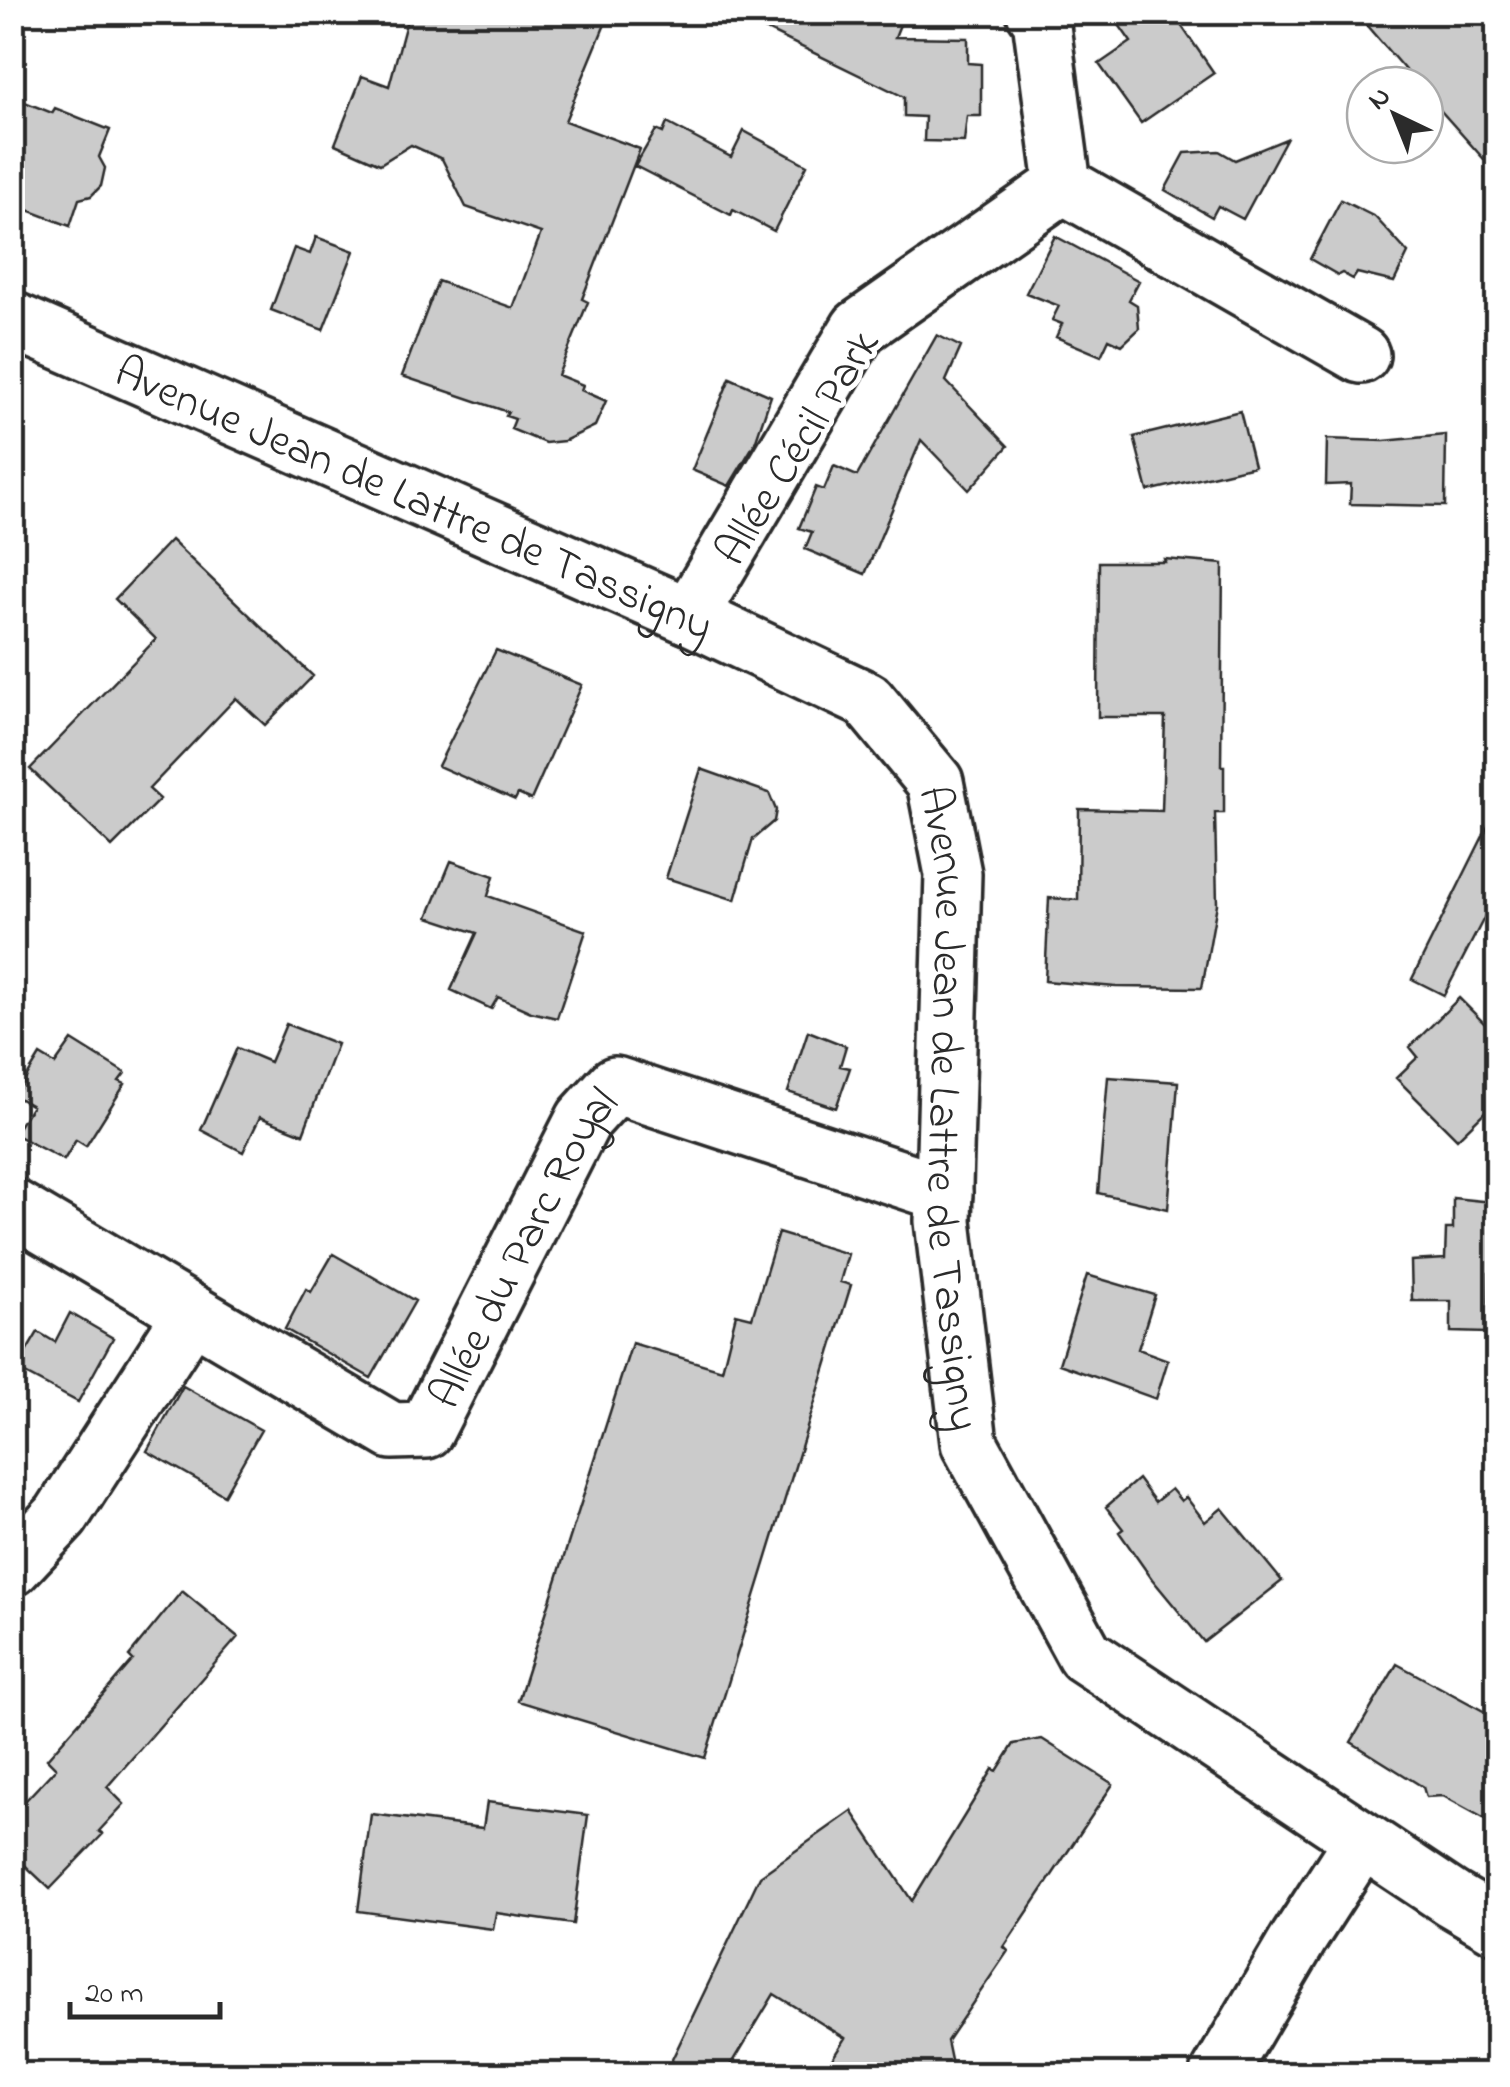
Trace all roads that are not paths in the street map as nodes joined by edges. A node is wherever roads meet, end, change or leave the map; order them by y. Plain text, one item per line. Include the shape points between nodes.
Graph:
1 (1035, 12) edge
2 (1062, 184) junction
3 (12, 320) edge
4 (1361, 355) dead end
5 (689, 616) junction
6 (944, 1193) junction
7 (12, 1207) edge
8 (192, 1313) junction
9 (12, 1568) edge
10 (1362, 1840) junction
11 (1498, 1926) edge
12 (1219, 2074) edge

1 - 2 street
2 - 4 street
2 - 5 street, Allée Cécil Park via 859,328
3 - 5 street, Avenue Jean de Lattre de Tassigny
5 - 6 street, Avenue Jean de Lattre de Tassigny via 866,700 935,782 953,874
6 - 8 street, Allée du Parc Royal via 615,1085 584,1119 426,1430 392,1431
6 - 10 street, Avenue Jean de Lattre de Tassigny via 969,1443 1086,1656
7 - 8 street, Allée du Parc Royal
8 - 9 street via 61,1516
10 - 11 street, Avenue Jean de Lattre de Tassigny
10 - 12 street

